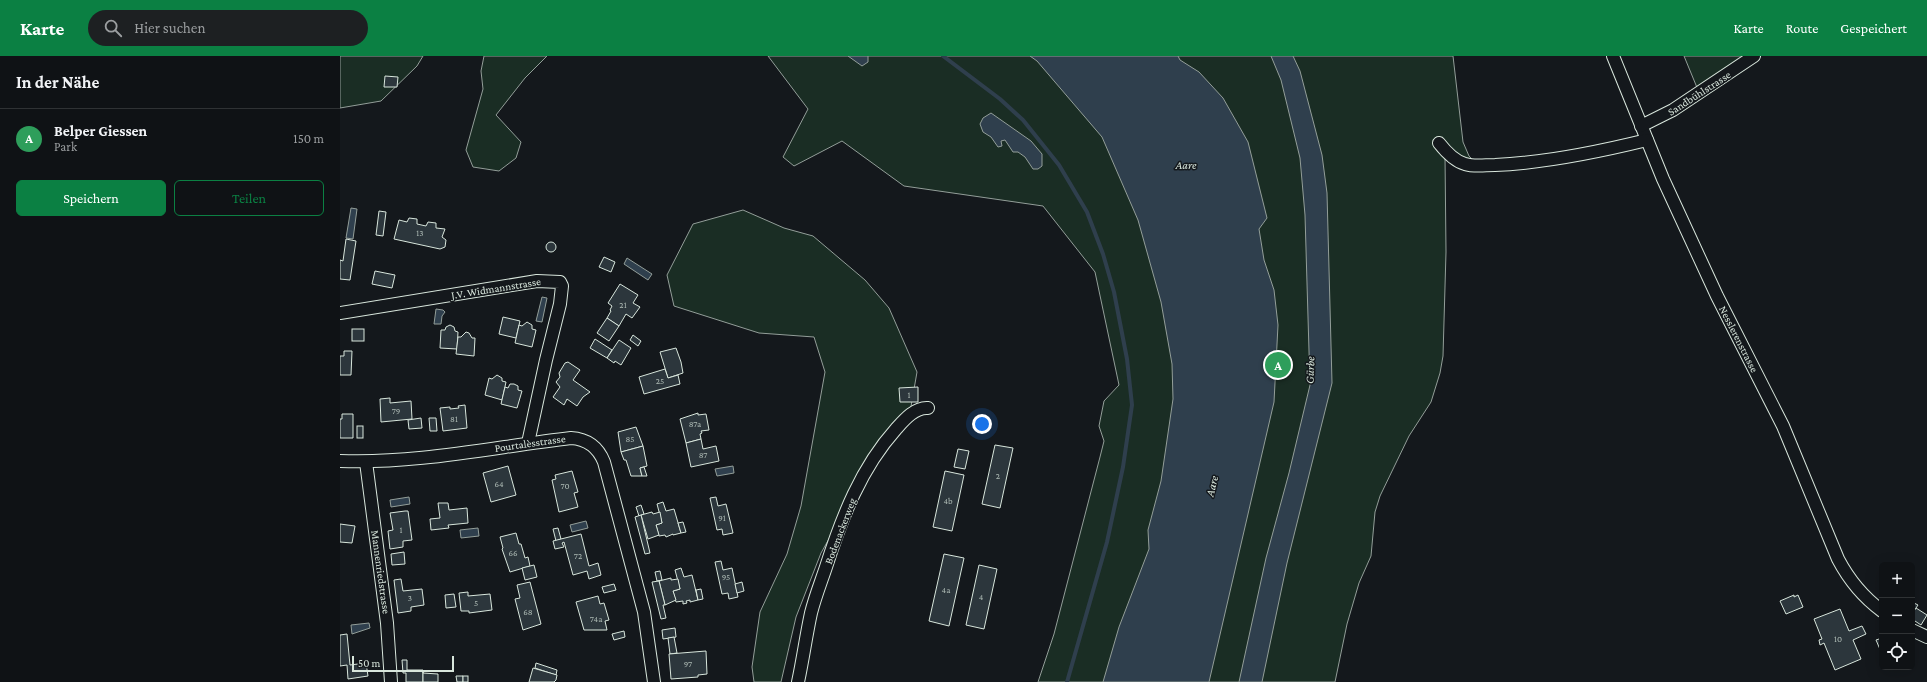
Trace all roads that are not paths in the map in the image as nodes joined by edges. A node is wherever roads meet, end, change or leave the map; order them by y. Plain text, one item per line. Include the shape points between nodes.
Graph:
1 (1613, 56) edge
2 (1754, 56) edge
3 (1641, 126) junction
4 (1647, 140) junction
5 (1439, 143) dead end
6 (340, 313) edge
7 (928, 408) dead end
8 (528, 443) junction
9 (340, 461) edge
10 (366, 462) junction
11 (1879, 608) edge
12 (1915, 631) edge
13 (1927, 637) edge
14 (391, 682) edge
15 (654, 682) edge
16 (798, 682) edge

1 - 3 street, Nesslerenstrasse
2 - 3 street, Sandbühlstrasse via 1673,110
3 - 4 street, Nesslerenstrasse
4 - 5 street via 1542,161 1476,166 1460,162
4 - 11 street, Nesslerenstrasse via 1717,296 1783,426 1838,559 1847,576
6 - 8 street, J.V. Widmannstrasse via 537,281 560,282 560,304
7 - 16 street, Bodenackerweg via 922,408 898,426 872,460 857,486 838,530 812,612
8 - 10 street, Pourtalèsstrasse
8 - 15 street, Pourtalèsstrasse via 577,438 593,445 601,455 644,612
9 - 10 street, Pourtalèsstrasse
10 - 14 street, Mannenriedstrasse via 387,623
12 - 13 street

